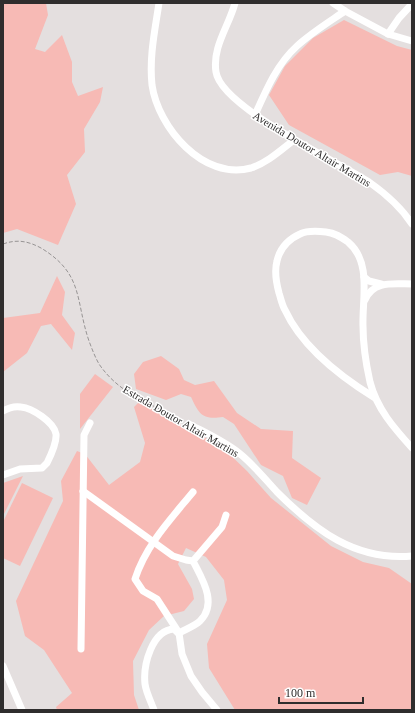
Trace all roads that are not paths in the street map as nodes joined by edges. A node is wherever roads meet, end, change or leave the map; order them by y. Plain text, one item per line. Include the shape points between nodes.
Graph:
1 (159, 3) edge
2 (235, 3) edge
3 (334, 3) edge
4 (412, 4) edge
5 (345, 11) junction
6 (388, 34) junction
7 (412, 41) edge
8 (255, 115) junction
9 (294, 140) junction
10 (412, 224) edge
11 (364, 277) junction
12 (381, 284) junction
13 (412, 284) edge
14 (364, 302) junction
15 (375, 398) junction
16 (3, 411) edge
17 (90, 423) dead end
18 (189, 424) road end
19 (412, 448) edge
20 (3, 475) edge
21 (83, 491) junction
22 (193, 492) dead end
23 (226, 515) dead end
24 (153, 541) junction
25 (412, 556) edge
26 (193, 561) junction
27 (179, 633) junction
28 (82, 649) dead end
29 (3, 666) edge
30 (22, 710) edge
31 (154, 710) edge
32 (217, 710) edge

1 - 9 street via 152,44 152,86 166,121 188,150 215,166 243,169 262,163
2 - 8 street, Avenida Doutor Altair Martins via 219,44 215,61 216,74 230,95
3 - 5 street
4 - 6 street
5 - 6 street
5 - 8 street via 295,47 273,76
6 - 7 street
8 - 9 street, Avenida Doutor Altair Martins
9 - 10 street, Avenida Doutor Altair Martins via 373,186 395,203
11 - 12 street
11 - 14 street
11 - 15 street via 360,260 350,245 332,233 319,231 302,233 293,238 278,256 275,269 284,309 292,324 335,370
12 - 13 street
12 - 14 street via 368,292
14 - 15 street via 365,356
15 - 19 street via 395,429
16 - 20 street via 7,408 21,407 41,416 52,425 56,438 45,467 20,469
17 - 21 street via 84,435
18 - 25 street, Estrada Doutor Altair Martins via 238,452 279,493 331,537 364,552 399,557
21 - 24 street
21 - 28 street
22 - 24 street
23 - 26 street via 222,527
24 - 26 street via 173,556
24 - 27 street via 139,565 135,579 143,591 157,599
26 - 27 street via 206,588 209,602 207,613 200,622
27 - 31 street via 174,629 167,630 158,636 146,665 145,684
27 - 32 street via 182,654 191,676
29 - 30 street

